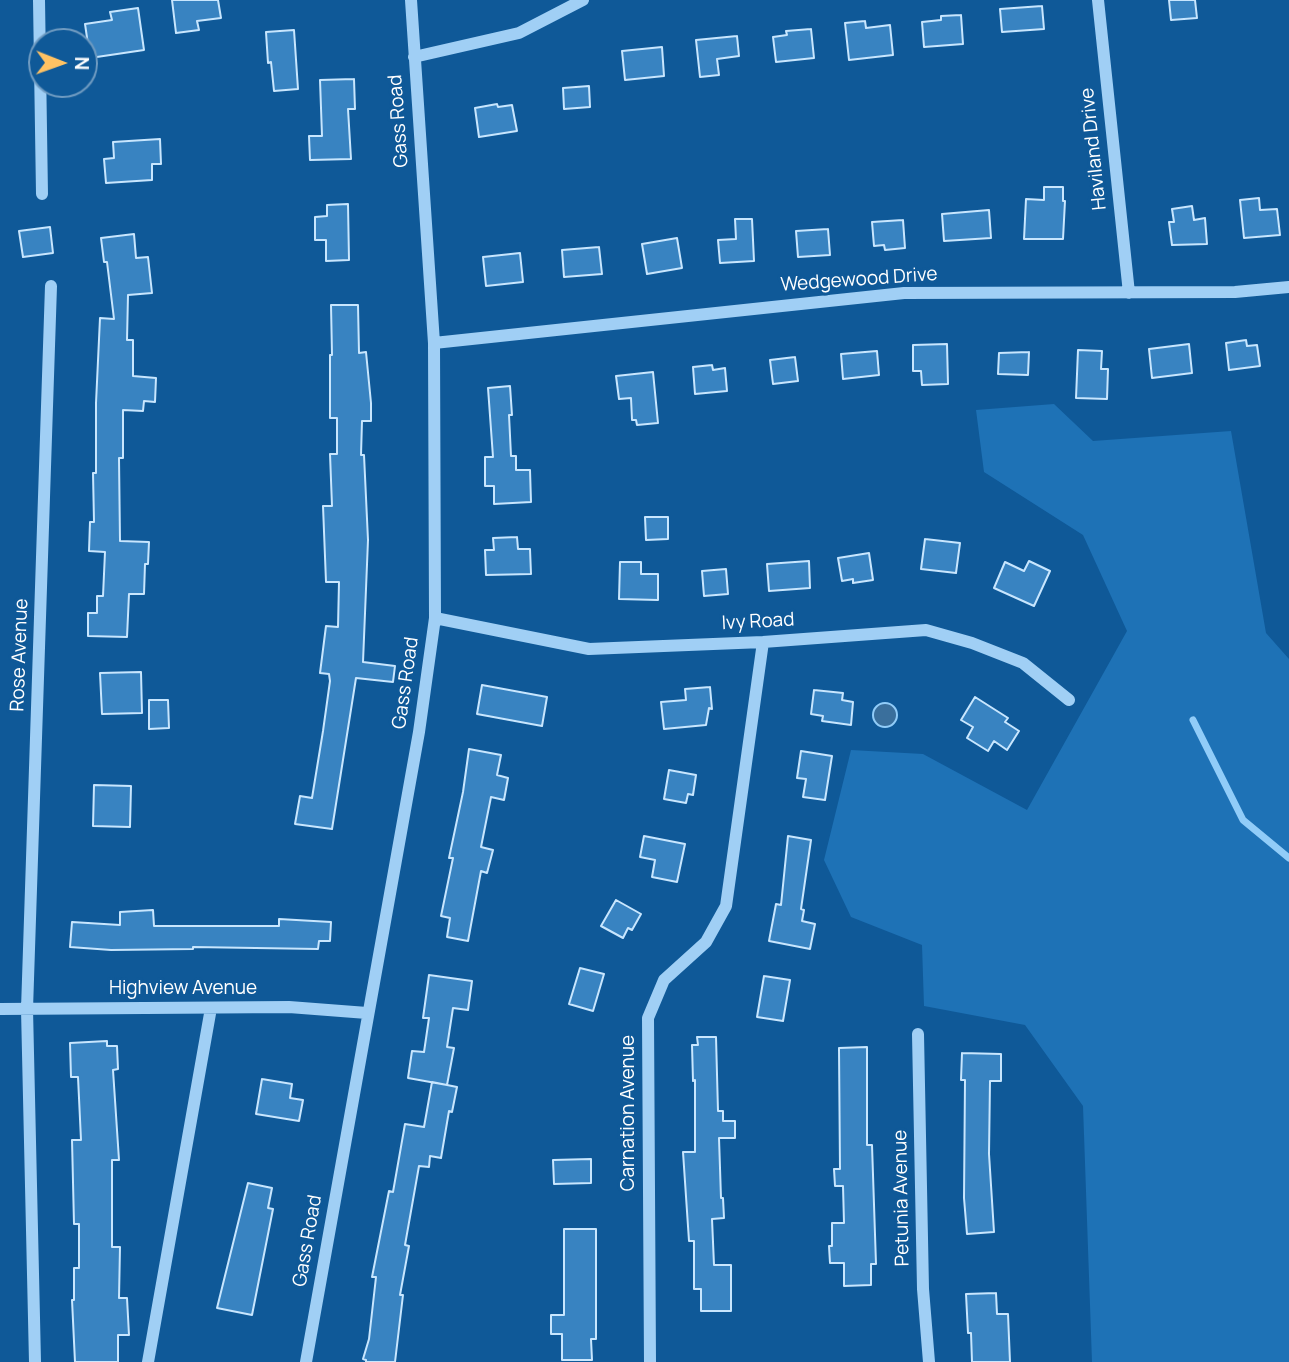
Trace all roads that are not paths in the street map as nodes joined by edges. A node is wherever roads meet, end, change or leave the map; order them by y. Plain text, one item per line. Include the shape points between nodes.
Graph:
1 (39, 0) edge
2 (411, 0) edge
3 (583, 0) edge
4 (1098, 0) edge
5 (414, 57) junction
6 (42, 194) dead end
7 (51, 286) dead end
8 (1289, 287) edge
9 (1129, 293) junction
10 (433, 343) junction
11 (435, 618) junction
12 (763, 642) junction
13 (1069, 699) dead end
14 (211, 1008) junction
15 (0, 1009) edge
16 (27, 1009) junction
17 (367, 1013) junction
18 (918, 1034) dead end
19 (35, 1362) edge
20 (148, 1362) edge
21 (306, 1362) edge
22 (650, 1362) edge
23 (929, 1362) edge

1 - 6 street
2 - 5 street, Gass Road
3 - 5 street via 519,33
4 - 9 street, Haviland Drive
5 - 10 street, Gass Road
7 - 16 street, Rose Avenue
8 - 9 street, Wedgewood Drive
9 - 10 street, Wedgewood Drive via 904,293
10 - 11 street, Gass Road
11 - 12 street, Ivy Road via 589,649
11 - 17 street, Gass Road via 419,732
12 - 13 street, Ivy Road via 926,630 1023,663
12 - 22 street, Carnation Avenue via 726,906 706,942 664,981 648,1018
14 - 16 street, Highview Avenue
14 - 17 street, Highview Avenue
14 - 20 street
15 - 16 street, Highview Avenue
16 - 19 street, Rose Avenue
17 - 21 street, Gass Road
18 - 23 street, Petunia Avenue via 923,1289

